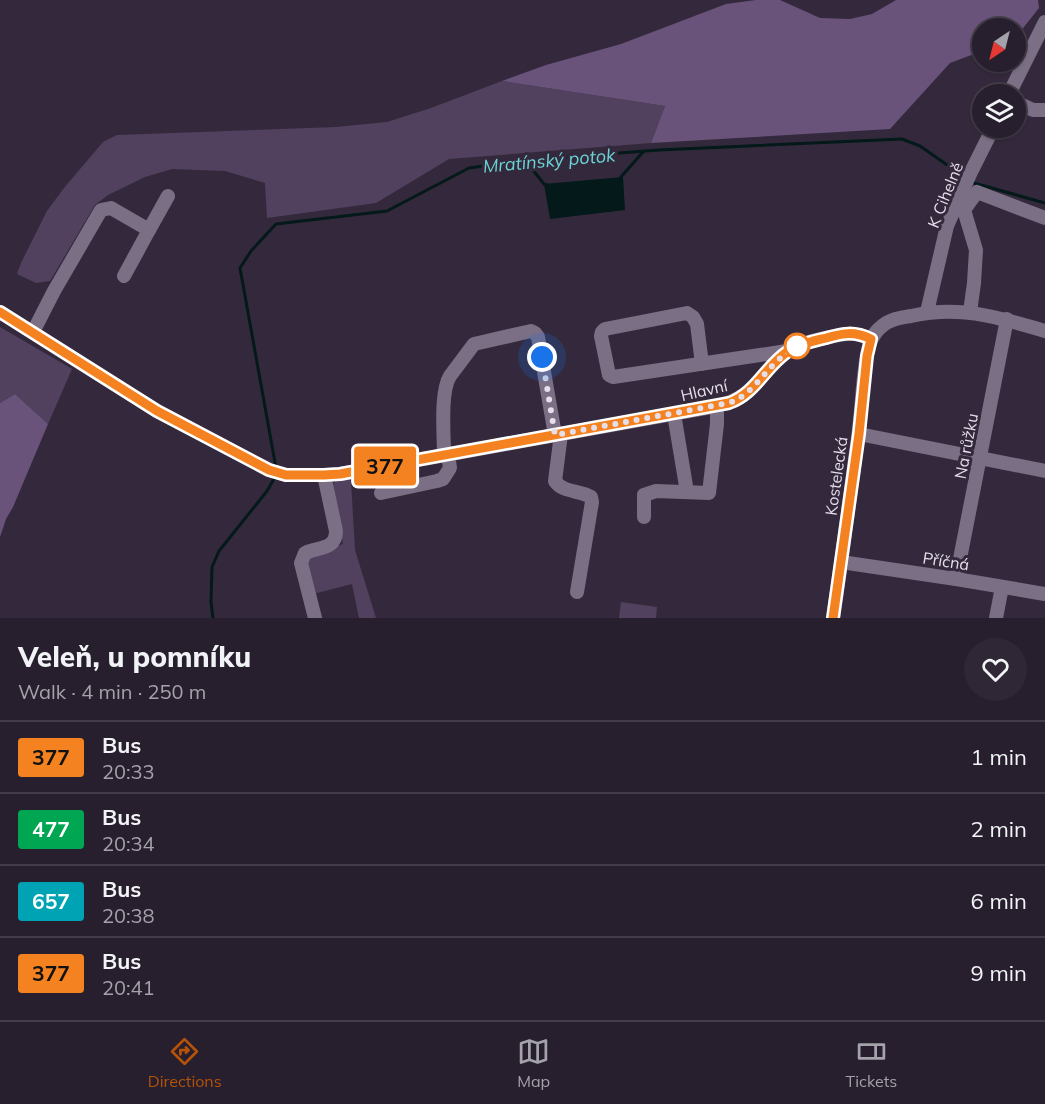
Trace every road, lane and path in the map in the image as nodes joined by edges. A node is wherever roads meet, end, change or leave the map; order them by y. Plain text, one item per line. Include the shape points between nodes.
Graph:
1 (1045, 22) edge
2 (1014, 84) edge
3 (1026, 107) edge
4 (1045, 110) edge
5 (989, 138) edge
6 (168, 196) dead end
7 (960, 208) junction
8 (1045, 218) edge
9 (149, 230) junction
10 (124, 276) dead end
11 (0, 312) edge
12 (927, 312) junction
13 (970, 312) junction
14 (1007, 319) junction
15 (1045, 331) edge
16 (33, 332) junction
17 (871, 339) junction
18 (788, 351) junction
19 (702, 364) junction
20 (717, 406) junction
21 (674, 414) junction
22 (558, 434) junction
23 (859, 434) junction
24 (446, 455) junction
25 (980, 458) junction
26 (1045, 471) edge
27 (324, 475) junction
28 (687, 492) junction
29 (381, 493) dead end
30 (644, 517) dead end
31 (841, 562) junction
32 (956, 579) junction
33 (1002, 587) junction
34 (577, 592) dead end
35 (1045, 594) edge
36 (315, 618) edge
37 (833, 618) edge
38 (996, 618) edge

1 - 2 street
3 - 4 street
5 - 7 street, K Cihelně
6 - 9 street
7 - 8 street via 977,192
7 - 12 street, K Cihelně via 947,226
7 - 13 street via 976,250
9 - 10 street
9 - 16 street via 111,208 101,210
11 - 16 street, Hlavní
12 - 13 street
12 - 17 street via 889,321
13 - 14 street
14 - 15 street
14 - 25 street, Na růžku
16 - 27 street, Hlavní via 157,411 269,470 286,475
17 - 18 street, Hlavní via 855,333 842,334
17 - 23 street, Kostelecká
18 - 19 street
18 - 20 street, Hlavní via 748,392
19 - 19 street via 697,324 687,314 602,332 609,375
20 - 21 street, Hlavní
20 - 28 street via 709,493
21 - 22 street, Hlavní
21 - 28 street
22 - 24 street, Hlavní
22 - 24 street via 538,337 531,331 474,344 450,376 444,393
22 - 34 street via 555,481 563,488 586,494 592,502
23 - 25 street
23 - 31 street, Kostelecká
24 - 27 street, Hlavní
24 - 29 street via 450,468 443,479
25 - 26 street
25 - 32 street, Na růžku
27 - 36 street via 336,537 329,546 305,553 301,563
28 - 30 street via 656,491 644,495
31 - 32 street, Příčná
31 - 37 street, Kostelecká
32 - 33 street, Příčná
33 - 35 street, Příčná
33 - 38 street

